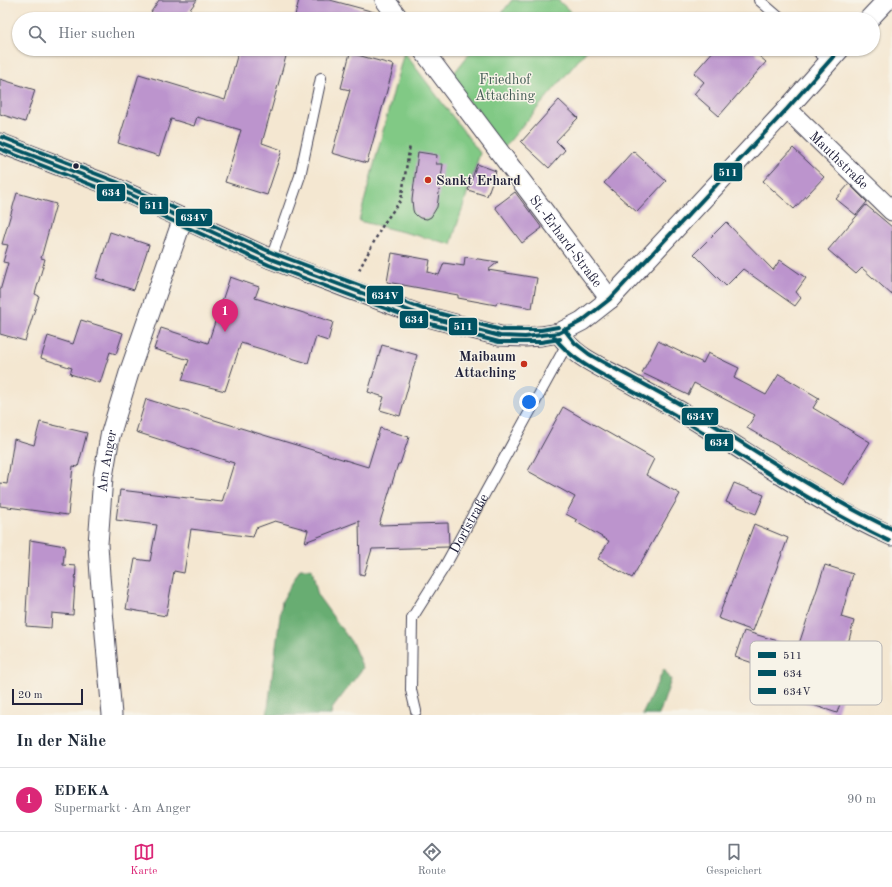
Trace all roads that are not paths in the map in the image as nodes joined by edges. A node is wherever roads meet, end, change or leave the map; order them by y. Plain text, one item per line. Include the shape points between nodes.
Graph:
1 (385, 0) edge
2 (759, 0) edge
3 (886, 0) edge
4 (394, 12) edge
5 (773, 12) edge
6 (875, 12) edge
7 (427, 56) edge
8 (826, 56) edge
9 (321, 78) dead end
10 (787, 109) junction
11 (0, 143) edge
12 (892, 211) edge
13 (183, 218) junction
14 (271, 259) junction
15 (610, 299) junction
16 (563, 338) junction
17 (892, 536) edge
18 (416, 712) dead end
19 (112, 715) edge

1 - 4 street
2 - 5 lane
3 - 6 street
7 - 15 street, St.-Erhard-Straße
8 - 10 street
9 - 14 lane via 300,176
10 - 12 street, Mauthstraße
10 - 15 street
11 - 13 street via 114,187
13 - 14 street
13 - 19 street, Am Anger via 129,373 110,436 103,477 98,544
14 - 16 street via 421,315 500,336
15 - 16 street
16 - 17 street via 584,358 686,415 826,502
16 - 18 lane, Dorfstraße via 446,564 412,618 411,690

